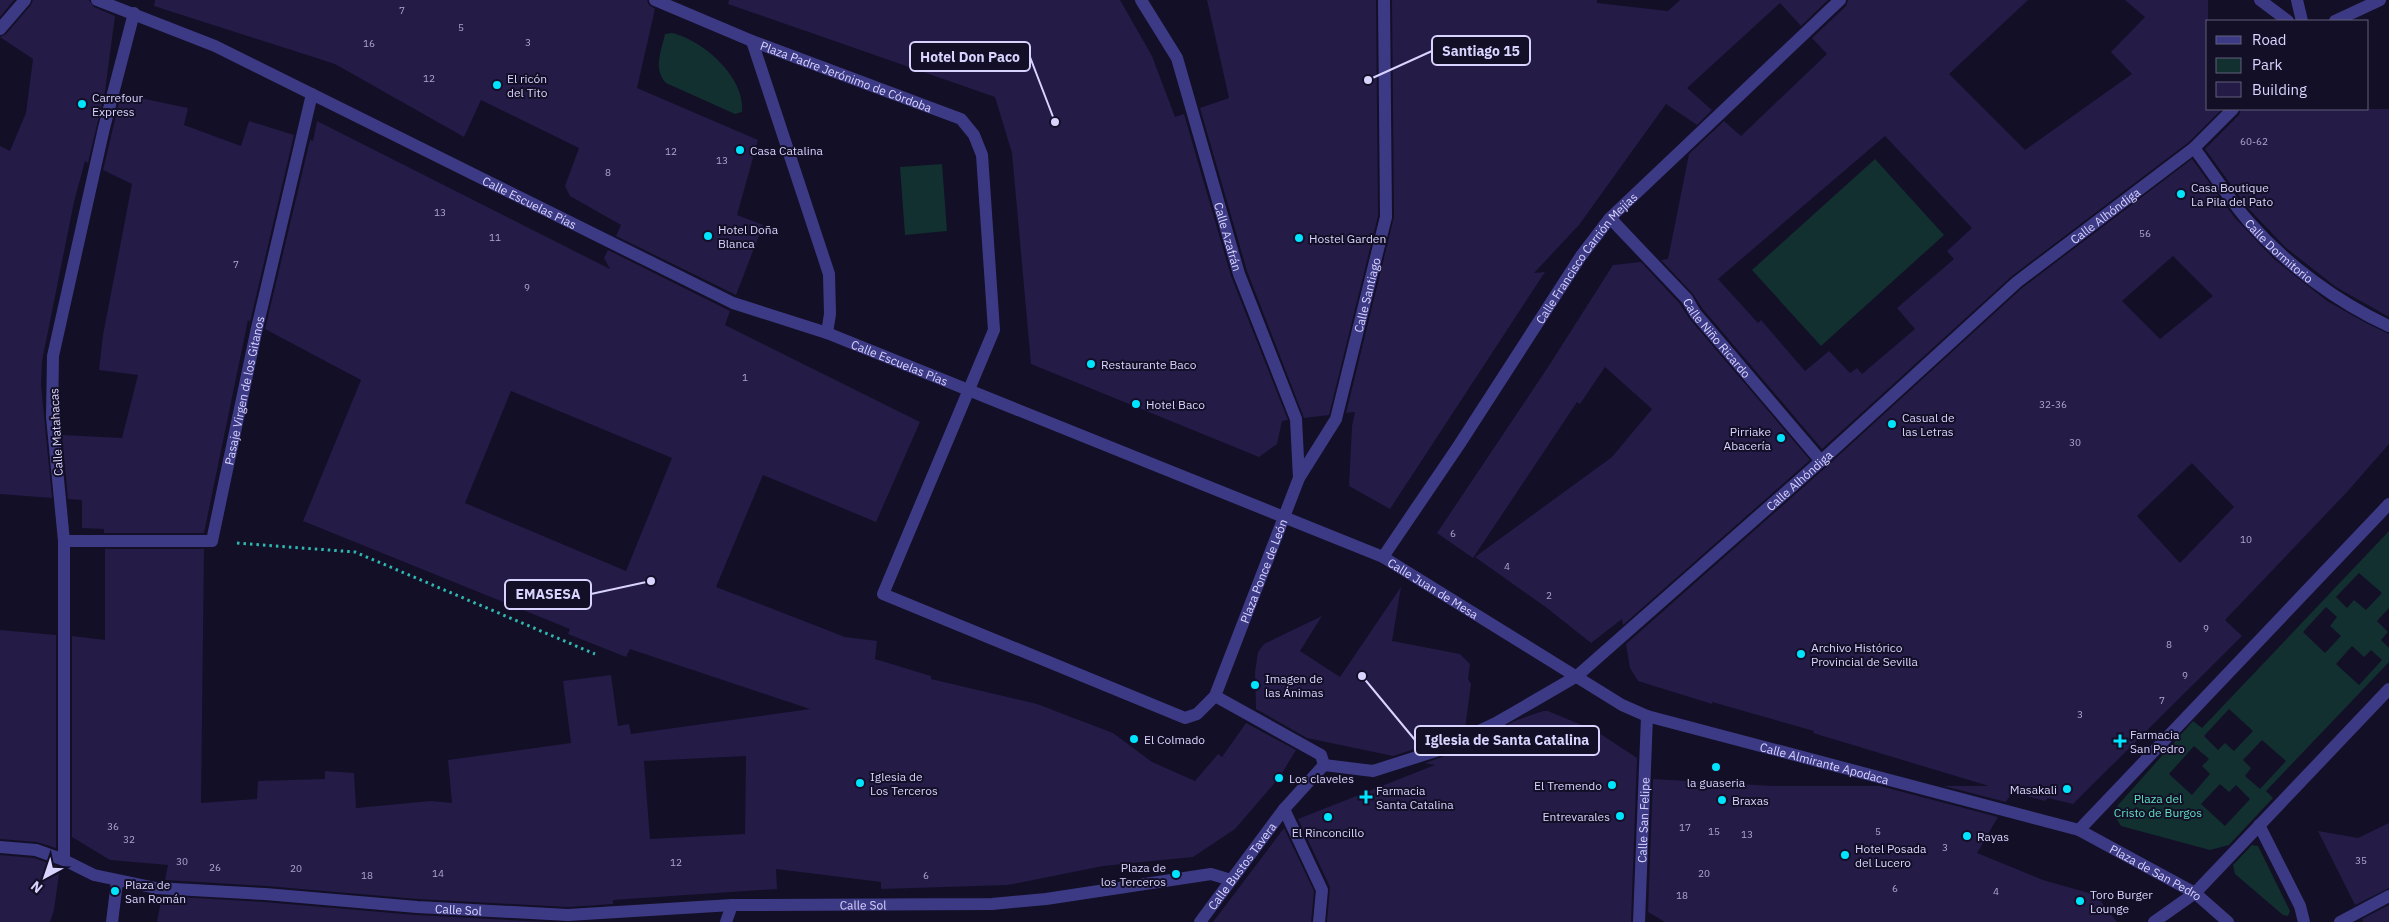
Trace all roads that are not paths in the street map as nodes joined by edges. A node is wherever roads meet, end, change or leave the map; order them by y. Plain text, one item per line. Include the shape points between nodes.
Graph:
1 (25, 0) edge
2 (97, 0) edge
3 (654, 0) edge
4 (1141, 0) edge
5 (1384, 0) edge
6 (1840, 0) edge
7 (2260, 0) edge
8 (2296, 0) edge
9 (2380, 0) edge
10 (134, 13) junction
11 (2287, 20) edge
12 (2302, 20) edge
13 (2337, 20) edge
14 (0, 29) edge
15 (752, 41) junction
16 (312, 94) junction
17 (2232, 110) edge
18 (2194, 148) junction
19 (1610, 218) junction
20 (2389, 326) edge
21 (827, 332) junction
22 (967, 390) junction
23 (1821, 461) junction
24 (1299, 478) junction
25 (2389, 504) edge
26 (1284, 516) junction
27 (64, 541) junction
28 (1383, 557) junction
29 (1577, 676) junction
30 (2389, 689) edge
31 (1215, 696) junction
32 (1647, 716) junction
33 (1324, 765) junction
34 (1284, 809) junction
35 (2260, 825) junction
36 (2079, 830) junction
37 (0, 847) edge
38 (64, 860) junction
39 (1231, 880) junction
40 (117, 882) junction
41 (2195, 893) junction
42 (2389, 896) edge
43 (732, 904) junction
44 (112, 922) edge
45 (726, 922) edge
46 (1200, 922) edge
47 (1319, 922) edge
48 (1639, 922) edge
49 (2154, 922) edge
50 (2228, 922) edge
51 (2304, 922) edge
52 (2340, 922) edge

1 - 14 street
2 - 10 street, Calle Escuelas Pías
3 - 15 street
4 - 24 street, Calle Azafrán via 1177,58 1239,274 1296,419
5 - 24 street, Calle Santiago via 1386,217 1336,419
6 - 19 street, Calle Francisco Carrión Mejías
7 - 11 street
8 - 12 street
9 - 13 street
10 - 16 street, Calle Escuelas Pías via 215,46
10 - 27 street, Calle Matahacas via 104,128 53,356 52,418
15 - 21 street, Plaza Padre Jerónimo de Córdoba via 829,274
15 - 22 street, Plaza Padre Jerónimo de Córdoba via 961,119 974,135 982,155 994,330
16 - 21 street, Calle Escuelas Pías via 733,303
16 - 27 street, Pasaje Virgen de los Gitanos via 257,328 212,541
17 - 18 street, Calle Alhóndiga
18 - 20 street, Calle Dormitorio via 2249,222 2301,272 2371,318
18 - 23 street, Calle Alhóndiga via 2017,282
19 - 23 street, Calle Niño Ricardo via 1687,299 1695,313
19 - 28 street, Calle Francisco Carrión Mejías via 1581,256
21 - 22 street, Calle Escuelas Pías
22 - 26 street, Plaza Ponce de León
22 - 31 street, Plaza Ponce de León via 883,594 1185,718 1197,714
23 - 29 street, Calle Alhóndiga
24 - 26 street, Calle Santiago
25 - 36 street
26 - 28 street, Calle Juan de Mesa
26 - 31 street, Plaza Ponce de León
27 - 38 street, Calle Matahacas
28 - 29 street, Calle Juan de Mesa
29 - 32 street, Calle Almirante Apodaca via 1622,705
29 - 33 street, Calle Alhóndiga via 1496,723 1439,750 1373,771
30 - 35 street
31 - 33 street via 1321,755
32 - 36 street, Calle Almirante Apodaca
32 - 48 street, Calle San Felipe
33 - 34 street, Calle Bustos Tavera
34 - 39 street, Calle Bustos Tavera
34 - 47 street via 1322,890
35 - 41 street
35 - 51 street via 2300,906
36 - 41 street, Plaza de San Pedro
37 - 38 street, Calle Sol via 36,850
38 - 40 street, Calle Sol
39 - 43 street, Calle Sol via 1211,874 992,904
39 - 46 street, Calle Bustos Tavera
40 - 43 street, Calle Sol via 156,888 568,915
40 - 44 street
41 - 49 street
41 - 50 street, Plaza de San Pedro
42 - 52 street
43 - 45 street

